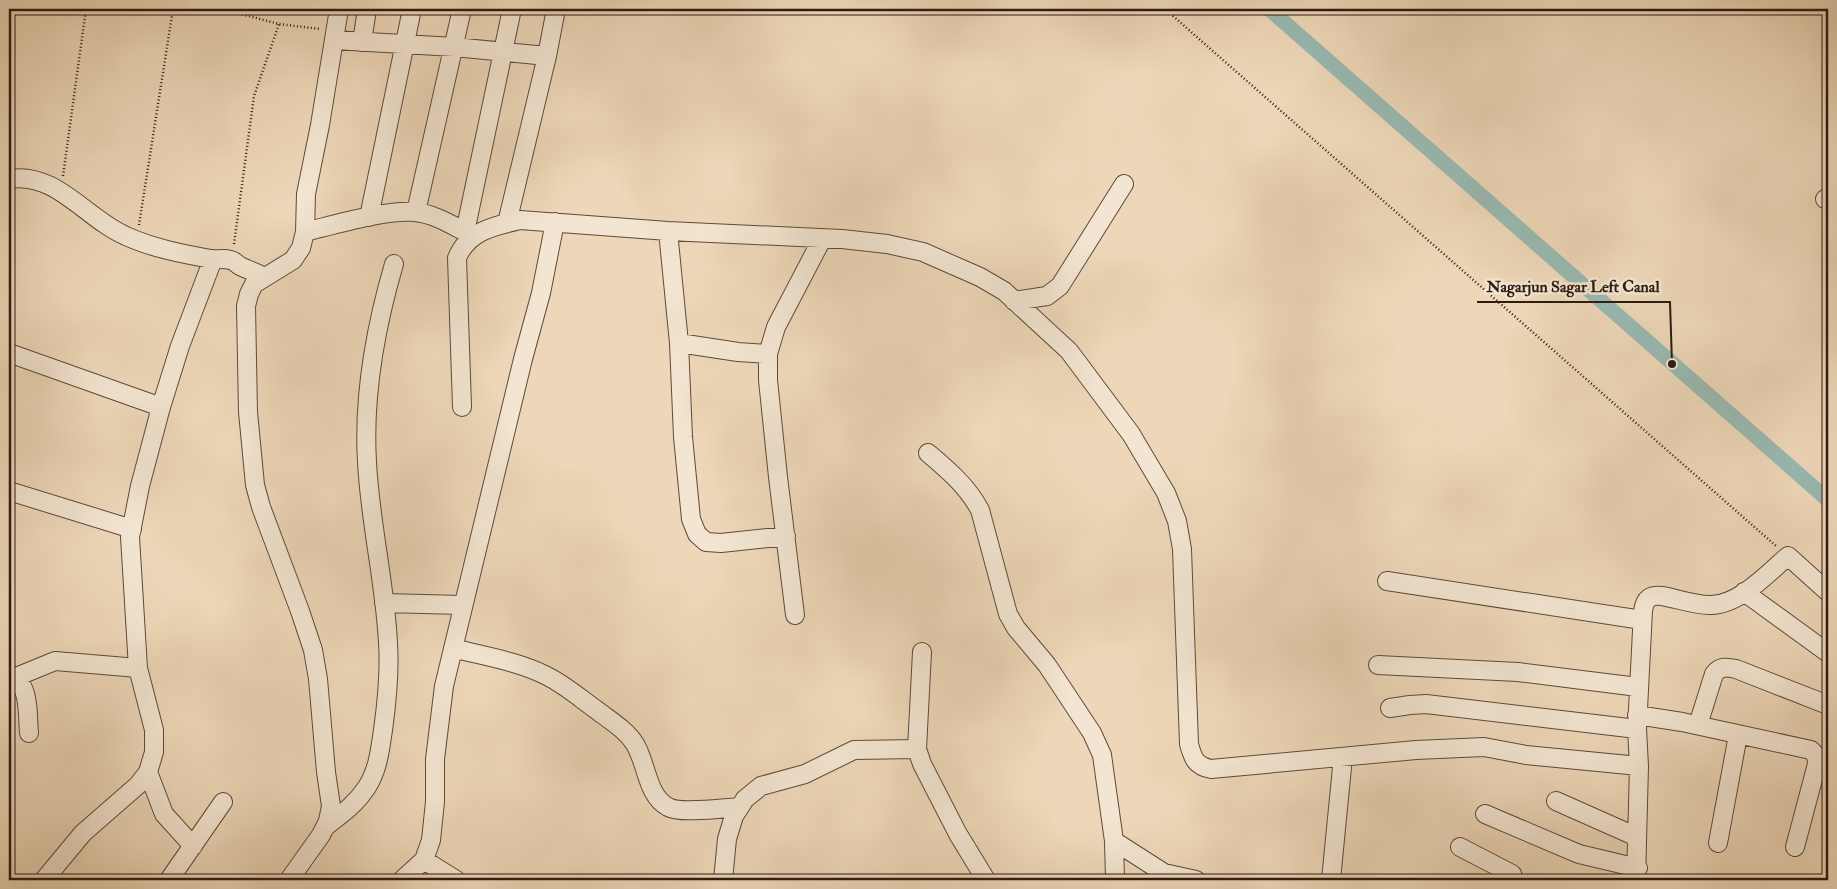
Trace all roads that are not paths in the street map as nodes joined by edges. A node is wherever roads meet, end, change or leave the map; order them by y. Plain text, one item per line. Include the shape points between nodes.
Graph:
1 (339, 9) edge
2 (367, 9) edge
3 (412, 9) edge
4 (462, 9) edge
5 (512, 9) edge
6 (556, 9) edge
7 (335, 35) junction
8 (362, 42) junction
9 (405, 45) junction
10 (454, 47) junction
11 (503, 52) junction
12 (547, 56) junction
13 (9, 179) edge
14 (1124, 184) dead end
15 (416, 212) junction
16 (369, 217) junction
17 (555, 222) junction
18 (507, 223) junction
19 (668, 231) junction
20 (305, 232) junction
21 (469, 234) junction
22 (822, 239) junction
23 (213, 259) junction
24 (394, 264) dead end
25 (264, 277) junction
26 (1014, 301) junction
27 (679, 343) junction
28 (9, 352) edge
29 (768, 354) junction
30 (161, 407) junction
31 (462, 407) dead end
32 (928, 454) dead end
33 (10, 494) edge
34 (132, 529) junction
35 (786, 536) junction
36 (1388, 581) dead end
37 (1744, 592) junction
38 (1828, 592) edge
39 (384, 603) junction
40 (463, 605) junction
41 (795, 615) dead end
42 (1642, 620) junction
43 (453, 648) junction
44 (922, 652) dead end
45 (1828, 653) edge
46 (1378, 665) dead end
47 (138, 668) junction
48 (12, 676) edge
49 (1638, 687) junction
50 (1828, 705) edge
51 (1390, 708) dead end
52 (1637, 722) junction
53 (1698, 725) junction
54 (29, 734) dead end
55 (1738, 735) junction
56 (917, 749) junction
57 (1342, 757) junction
58 (1639, 766) junction
59 (148, 772) junction
60 (1556, 801) dead end
61 (223, 802) dead end
62 (740, 807) junction
63 (1485, 814) dead end
64 (326, 826) junction
65 (1637, 837) junction
66 (1114, 841) junction
67 (1718, 844) dead end
68 (193, 846) junction
69 (1460, 847) dead end
70 (1795, 847) dead end
71 (424, 860) junction
72 (1637, 874) edge
73 (44, 880) edge
74 (169, 880) edge
75 (289, 880) edge
76 (402, 880) edge
77 (456, 880) edge
78 (723, 880) edge
79 (986, 880) edge
80 (1115, 880) edge
81 (1196, 880) edge
82 (1331, 880) edge
83 (1514, 880) edge

1 - 7 street
2 - 8 street
3 - 9 street
4 - 10 street
5 - 11 street
6 - 12 street
7 - 8 street
7 - 20 street via 306,194
8 - 9 street
9 - 10 street
9 - 16 street
10 - 11 street
10 - 15 street
11 - 12 street
11 - 21 street
12 - 18 street
13 - 23 street via 34,179 60,190 103,224 148,245
14 - 26 street via 1060,286 1046,296
15 - 16 street
15 - 21 street via 437,218
16 - 20 street
17 - 18 street via 520,220
17 - 19 street
17 - 40 street via 541,293
18 - 21 street
19 - 22 street
19 - 27 street
20 - 25 street via 294,260
21 - 31 street via 457,258
22 - 26 street via 887,244 923,252 980,277
22 - 29 street via 776,327
23 - 25 street via 232,260
23 - 30 street
24 - 39 street via 374,342 367,396 370,504
25 - 64 street via 254,284 246,306 248,412 255,484 312,650 331,806
26 - 57 street via 1068,351 1131,434 1166,493 1177,521 1182,549 1189,744 1193,758 1200,766 1211,769
27 - 29 street
27 - 35 street via 691,519 697,534 706,542 721,543
28 - 30 street
29 - 35 street via 768,380
30 - 34 street
32 - 66 street via 972,495 980,510 1008,614 1092,733 1102,755
33 - 34 street
34 - 47 street
35 - 41 street
36 - 42 street
37 - 38 street via 1788,556
37 - 42 street via 1729,602 1711,606 1654,595 1644,603
37 - 45 street
39 - 40 street
39 - 64 street via 389,674 378,764 351,808
40 - 43 street
42 - 49 street
43 - 62 street via 520,665 545,675 621,728 643,760 659,802 680,810
43 - 71 street via 444,686 435,759 431,840
44 - 56 street
46 - 49 street via 1518,672
47 - 48 street via 56,661
47 - 59 street via 154,730 154,752
48 - 54 street via 22,684 26,694
49 - 52 street
50 - 53 street via 1736,668 1723,667 1714,674
51 - 52 street via 1434,705
52 - 53 street
52 - 58 street
53 - 55 street
55 - 67 street
55 - 70 street via 1810,750 1817,757
56 - 62 street via 854,750 805,774 762,786
56 - 79 street via 958,834
57 - 58 street via 1484,747 1526,755
57 - 82 street
58 - 65 street
59 - 68 street via 164,814
59 - 73 street via 138,785 82,833
60 - 65 street
61 - 68 street
62 - 78 street via 727,839
63 - 72 street via 1579,854
64 - 75 street
65 - 72 street
66 - 80 street
66 - 81 street via 1164,873
68 - 74 street
69 - 83 street via 1512,874
71 - 76 street
71 - 77 street

